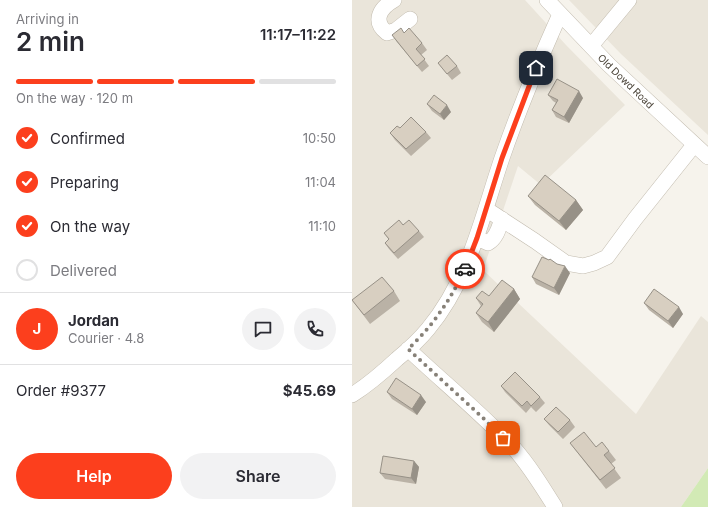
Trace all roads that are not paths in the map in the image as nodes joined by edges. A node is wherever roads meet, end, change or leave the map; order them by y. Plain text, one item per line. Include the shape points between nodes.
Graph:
1 (394, 0) edge
2 (629, 0) edge
3 (554, 5) edge
4 (410, 19) dead end
5 (591, 46) junction
6 (694, 145) junction
7 (708, 157) edge
8 (486, 209) junction
9 (502, 219) junction
10 (477, 238) junction
11 (408, 349) junction
12 (352, 394) edge
13 (554, 507) edge

1 - 4 street via 381,11 378,21 380,28 387,33 396,30
2 - 5 street
3 - 5 street, Old Dowd Road
3 - 8 street via 536,68
5 - 6 street, Old Dowd Road
6 - 7 street, Old Dowd Road
6 - 9 street via 608,256 594,263 583,266 566,263
8 - 9 street
8 - 10 street
9 - 10 street via 492,241 488,243
10 - 11 street via 462,276 451,295 428,328
11 - 12 street via 388,368
11 - 13 street via 514,448

